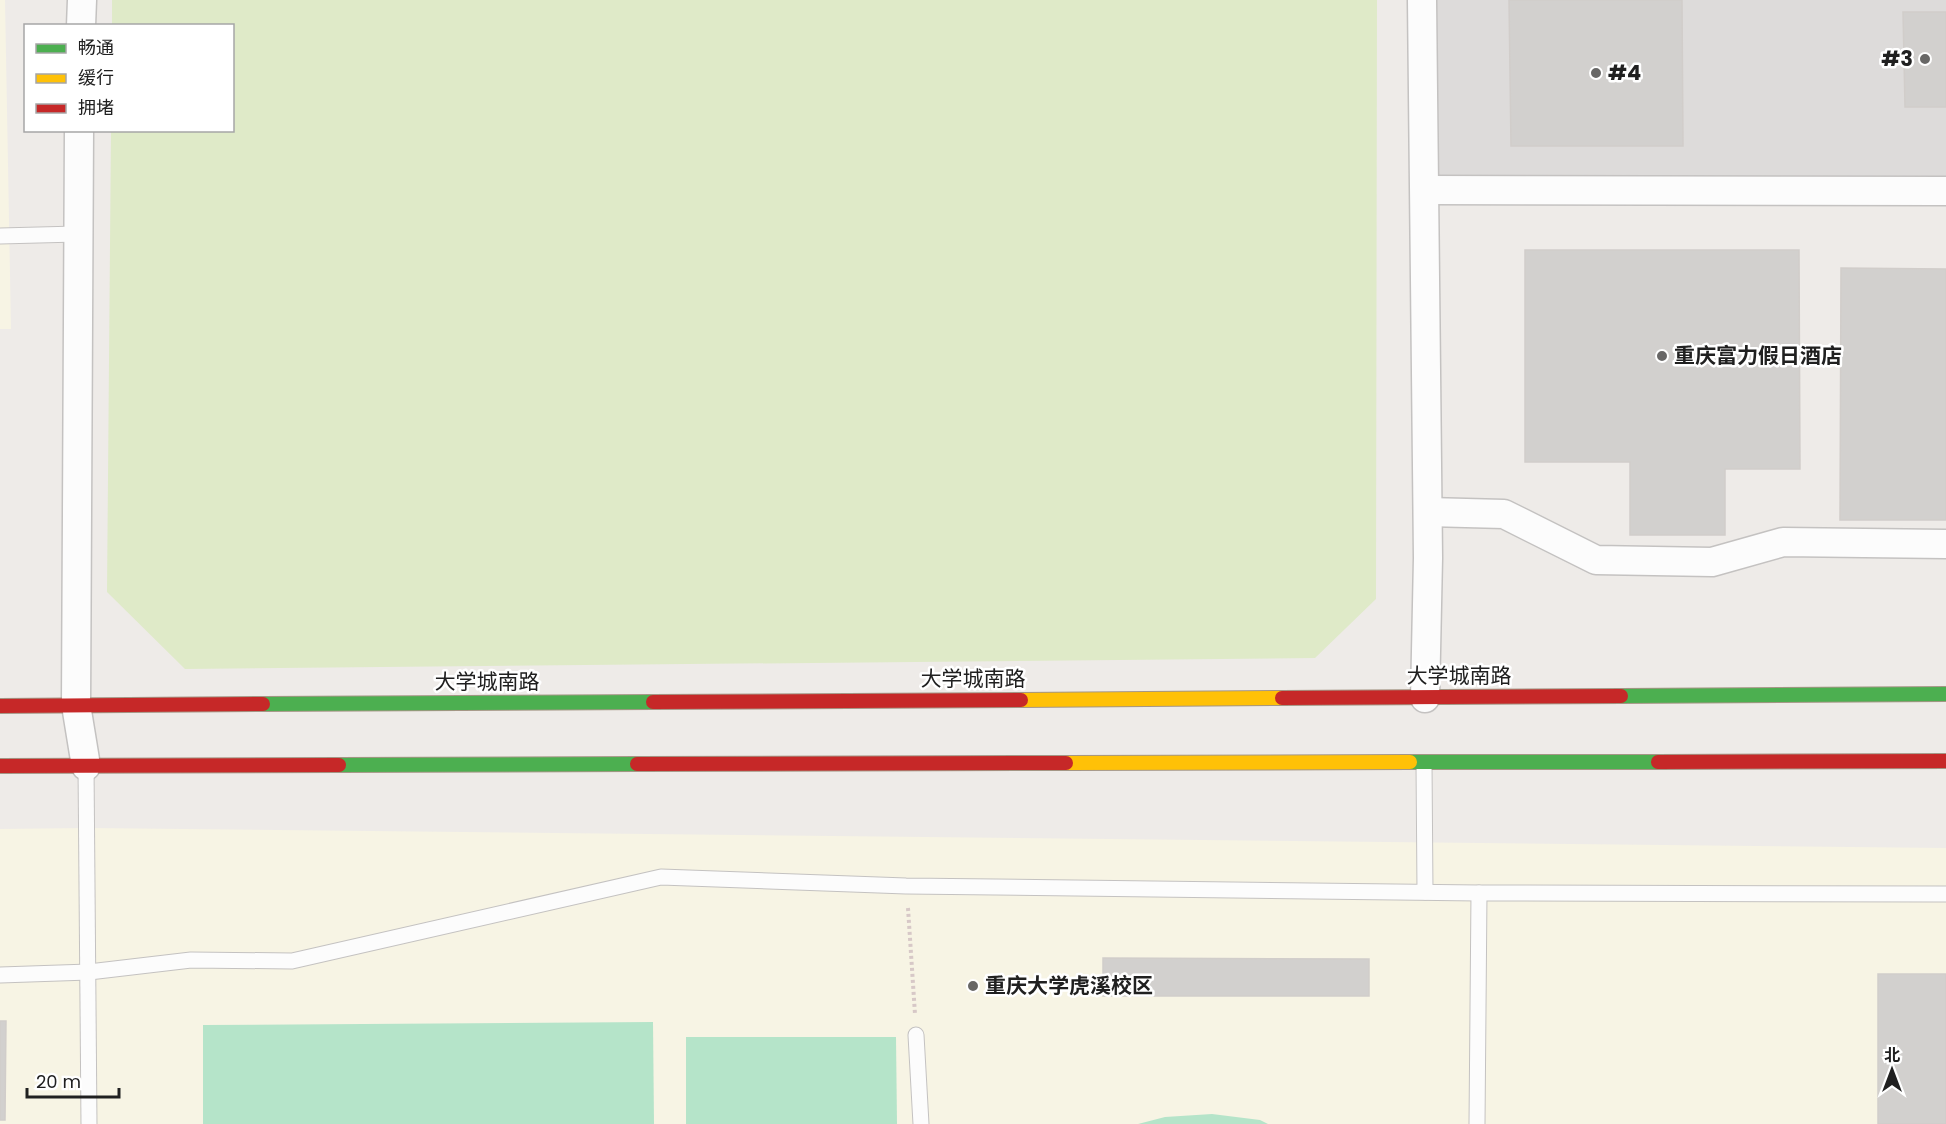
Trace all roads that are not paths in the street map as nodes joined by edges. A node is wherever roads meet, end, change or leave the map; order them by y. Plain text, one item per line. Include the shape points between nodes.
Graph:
1 (82, 0) edge
2 (1422, 0) edge
3 (81, 24) edge
4 (79, 132) edge
5 (1425, 190) junction
6 (1946, 191) edge
7 (77, 234) junction
8 (0, 236) edge
9 (1428, 512) junction
10 (1946, 544) edge
11 (1946, 694) edge
12 (1425, 698) junction
13 (76, 705) junction
14 (0, 706) edge
15 (1946, 761) edge
16 (1424, 763) junction
17 (0, 766) edge
18 (86, 766) junction
19 (1425, 892) junction
20 (1479, 893) junction
21 (1946, 894) edge
22 (89, 972) junction
23 (0, 975) edge
24 (916, 1035) road end
25 (89, 1124) edge
26 (921, 1124) edge
27 (1477, 1124) edge

1 - 3 street
2 - 5 street
4 - 7 street
5 - 6 street
5 - 9 street
7 - 8 lane
7 - 13 street
9 - 10 street via 1504,514 1596,560 1712,562 1784,542
9 - 12 street
11 - 12 main road, 大学城南路
12 - 13 main road, 大学城南路
13 - 14 main road, 大学城南路
13 - 18 street
15 - 16 main road
16 - 18 main road
16 - 19 lane
17 - 18 main road
18 - 22 lane
19 - 20 lane
19 - 22 lane via 906,886 661,877 292,961 191,960
20 - 21 lane
20 - 27 lane
22 - 23 lane
22 - 25 lane
24 - 26 lane

